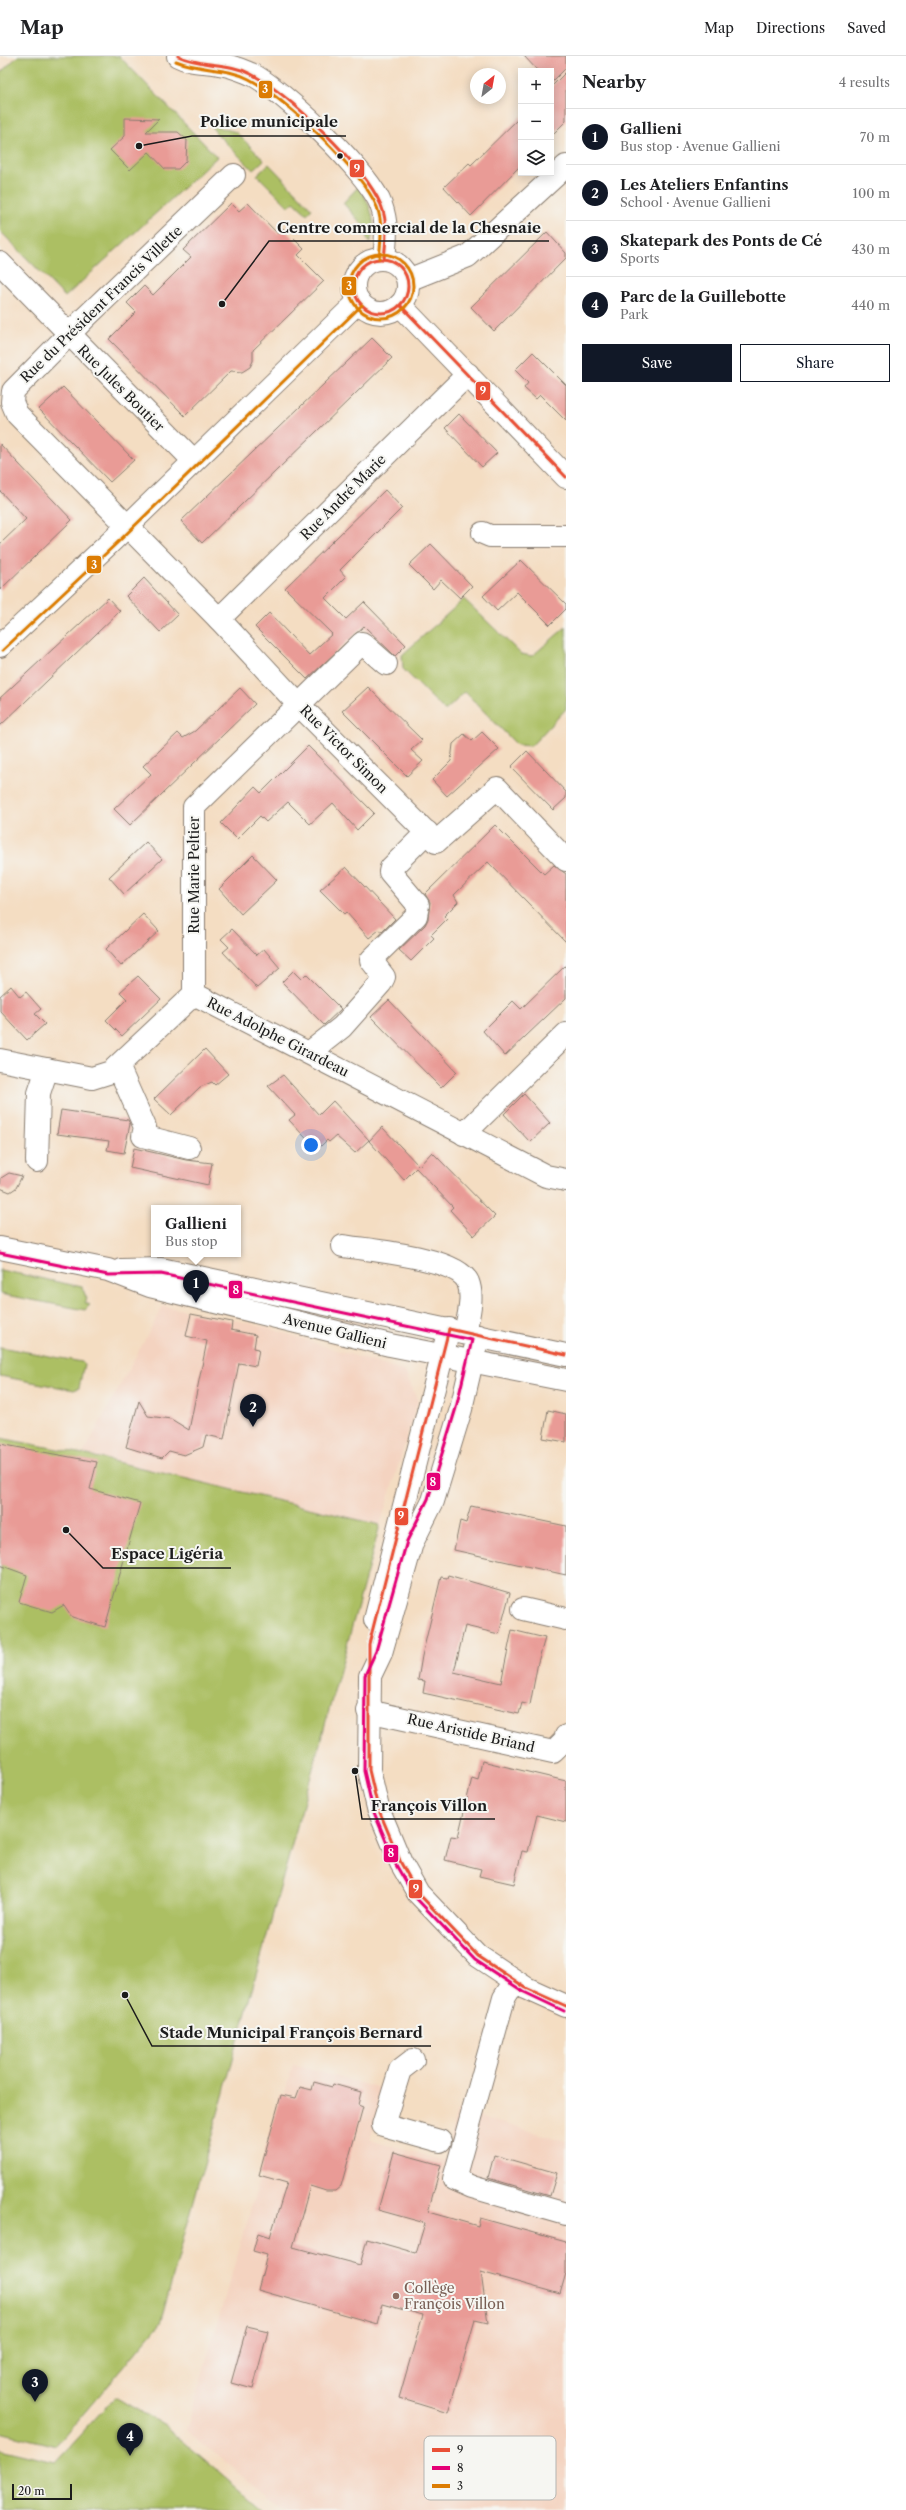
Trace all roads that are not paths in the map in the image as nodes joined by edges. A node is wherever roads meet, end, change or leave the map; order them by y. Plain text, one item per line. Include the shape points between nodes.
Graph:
1 (178, 56) edge
2 (209, 59) edge
3 (234, 175) dead end
4 (562, 178) edge
5 (384, 259) junction
6 (0, 263) edge
7 (408, 280) junction
8 (359, 301) junction
9 (400, 305) junction
10 (69, 335) junction
11 (468, 374) junction
12 (6, 389) edge
13 (193, 460) junction
14 (566, 477) edge
15 (127, 527) junction
16 (483, 532) dead end
17 (566, 536) edge
18 (219, 619) junction
19 (0, 646) edge
20 (386, 664) dead end
21 (298, 704) junction
22 (427, 832) junction
23 (566, 860) edge
24 (194, 994) junction
25 (566, 1034) edge
26 (309, 1053) junction
27 (0, 1060) edge
28 (118, 1066) junction
29 (47, 1069) junction
30 (464, 1134) junction
31 (189, 1148) dead end
32 (37, 1161) dead end
33 (566, 1180) edge
34 (343, 1246) dead end
35 (0, 1248) edge
36 (108, 1270) junction
37 (464, 1333) junction
38 (566, 1355) edge
39 (444, 1356) junction
40 (472, 1363) junction
41 (566, 1380) edge
42 (523, 1609) dead end
43 (566, 1620) edge
44 (370, 1676) junction
45 (368, 1711) junction
46 (566, 1736) edge
47 (515, 1981) junction
48 (566, 2006) edge
49 (413, 2060) dead end
50 (440, 2141) dead end
51 (566, 2214) edge

1 - 2 street via 195,62
2 - 5 street via 238,69 277,90 360,173 373,189 381,205 388,235
3 - 10 street, Rue du Président Francis Villette
4 - 7 street via 468,256
5 - 7 street via 399,265
5 - 8 street via 368,262 358,272 354,285
6 - 10 street, Rue Jules Boutier
7 - 9 street via 408,292
8 - 9 street via 366,308 378,313 392,311
8 - 13 street
9 - 11 street
10 - 12 street, Rue du Président Francis Villette
10 - 13 street, Rue Jules Boutier
11 - 14 street
11 - 18 street, Rue André Marie
12 - 15 street, Rue du Président Francis Villette via 17,414
13 - 15 street
15 - 18 street, Rue Victor Simon
15 - 19 street
16 - 17 street via 490,536
18 - 21 street, Rue Victor Simon
20 - 21 street, Rue Marie Peltier via 362,643
21 - 22 street, Rue Victor Simon
21 - 24 street, Rue Marie Peltier via 194,807
22 - 23 street, Rue Victor Simon via 436,842 497,788
22 - 26 street via 391,868 390,872 418,905 419,910 371,960 384,977 381,983 342,1027
24 - 26 street, Rue Adolphe Girardeau
24 - 28 street, Rue Adolphe Girardeau
25 - 30 street
26 - 30 street, Rue Adolphe Girardeau
27 - 29 street, Rue Adolphe Girardeau
28 - 29 street, Rue Adolphe Girardeau via 111,1072 92,1078
28 - 31 street via 145,1127 143,1136
29 - 32 street via 39,1093
30 - 33 street, Rue Adolphe Girardeau via 546,1176
34 - 37 street via 414,1255 454,1269 467,1280 471,1293
35 - 36 street, Avenue Gallieni
36 - 37 street, Avenue Gallieni via 161,1269
36 - 39 street, Avenue Gallieni via 150,1286
37 - 38 street, Avenue Gallieni
37 - 39 street
37 - 40 street
39 - 40 street, Avenue Gallieni
39 - 44 street via 368,1644 367,1661
40 - 41 street, Avenue Gallieni
40 - 44 street via 433,1501 412,1543 381,1653
42 - 43 street
44 - 45 street
45 - 46 street, Rue Aristide Briand via 553,1752
45 - 47 street via 369,1770 373,1791 406,1872 418,1893 472,1950
47 - 48 street
47 - 51 street via 504,1998 454,2179 472,2187
49 - 50 street via 400,2070 383,2125

